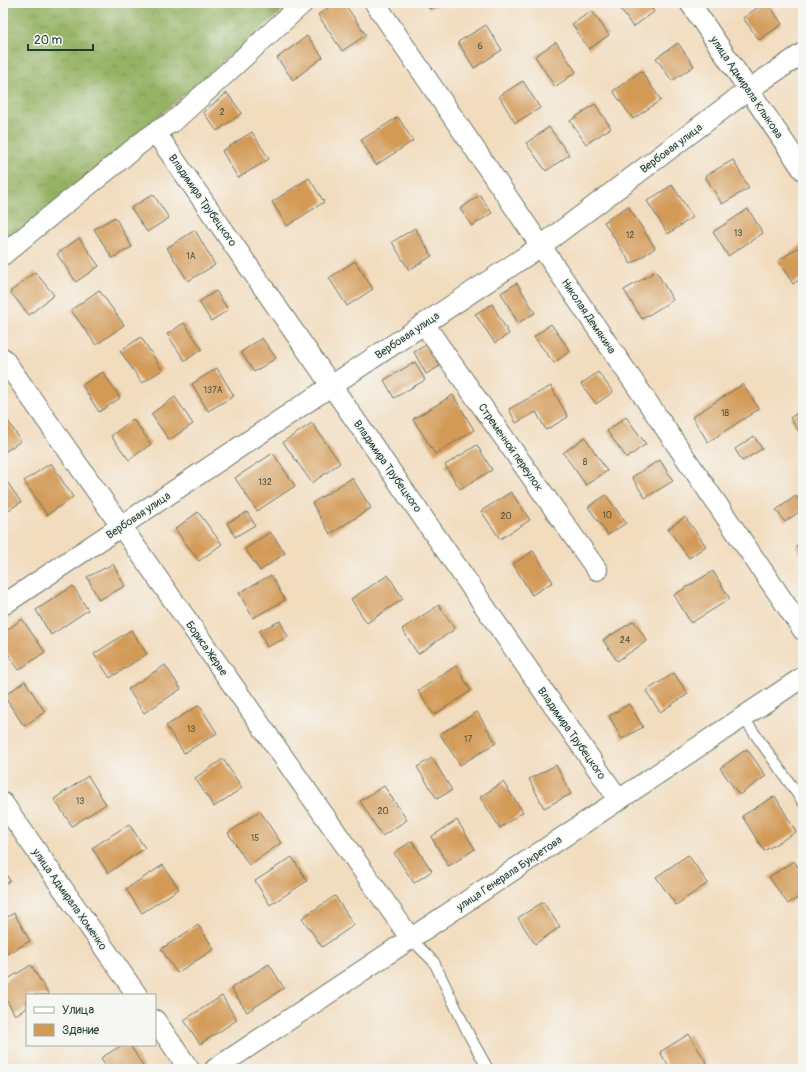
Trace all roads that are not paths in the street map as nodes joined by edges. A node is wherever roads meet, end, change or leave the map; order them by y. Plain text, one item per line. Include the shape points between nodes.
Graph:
1 (304, 3) edge
2 (375, 3) edge
3 (690, 3) edge
4 (803, 53) edge
5 (748, 90) junction
6 (156, 133) junction
7 (803, 170) edge
8 (541, 246) junction
9 (3, 255) edge
10 (424, 324) junction
11 (3, 358) edge
12 (332, 386) junction
13 (121, 526) junction
14 (597, 570) dead end
15 (3, 605) edge
16 (803, 630) edge
17 (803, 677) edge
18 (743, 717) junction
19 (619, 800) junction
20 (803, 802) edge
21 (3, 804) edge
22 (411, 939) junction
23 (136, 994) edge
24 (156, 1021) edge
25 (227, 1066) edge
26 (189, 1069) edge
27 (488, 1069) edge

1 - 6 street via 173,122
2 - 8 street, Николая Демякина
3 - 5 street, улица Адмирала Клыкова
4 - 5 street, Вербовая улица
5 - 7 street, улица Адмирала Клыкова
5 - 8 street, Вербовая улица
6 - 9 street
6 - 12 street, Владимира Трубецкого
8 - 10 street, Вербовая улица
8 - 16 street, Николая Демякина
10 - 12 street, Вербовая улица
10 - 14 street, Стременной переулок
11 - 13 street, Бориса Жерве
12 - 13 street, Вербовая улица
12 - 19 street, Владимира Трубецкого
13 - 15 street, Вербовая улица
13 - 22 street, Бориса Жерве
17 - 18 street, улица Генерала Букретова
18 - 19 street, улица Генерала Букретова
18 - 20 lane
19 - 22 street, улица Генерала Букретова
21 - 23 street, улица Адмирала Хоменко
22 - 25 street, улица Генерала Букретова
22 - 27 lane via 434,962
24 - 26 street

